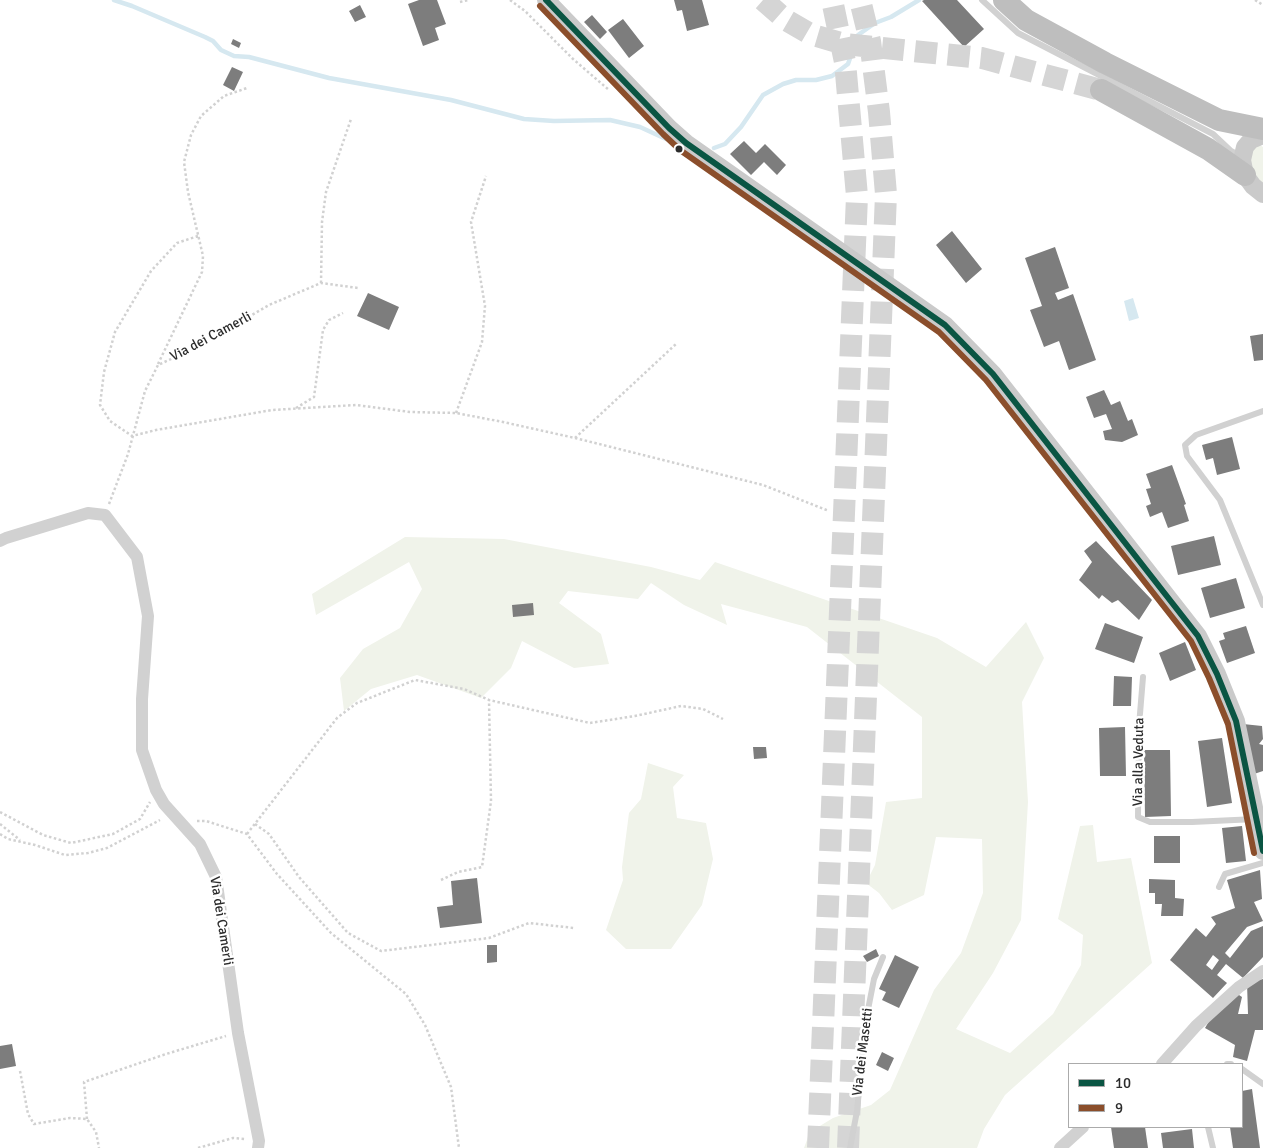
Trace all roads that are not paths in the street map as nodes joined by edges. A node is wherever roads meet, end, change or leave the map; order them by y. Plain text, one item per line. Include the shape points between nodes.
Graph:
1 (546, 0) edge
2 (982, 0) edge
3 (1004, 0) edge
4 (1101, 90) tunnel mouth
5 (1263, 129) edge
6 (1263, 135) edge
7 (1243, 166) junction
8 (1263, 194) edge
9 (1263, 410) edge
10 (0, 541) edge
11 (1263, 605) edge
12 (1143, 677) dead end
13 (1256, 819) junction
14 (1263, 851) edge
15 (1263, 864) edge
16 (1219, 887) dead end
17 (883, 957) dead end
18 (1263, 970) edge
19 (1163, 1063) edge
20 (1243, 1069) edge
21 (1263, 1084) edge
22 (1082, 1128) edge
23 (1208, 1128) edge
24 (259, 1145) edge
25 (850, 1148) edge
26 (1060, 1148) edge
27 (1213, 1148) edge

1 - 13 street via 686,143 945,325 993,374 1198,636 1236,721
2 - 7 lane via 1018,33 1213,134
3 - 5 highway via 1026,20 1218,120
4 - 7 highway
6 - 7 street via 1250,140 1245,147
7 - 8 street via 1253,186
9 - 11 lane via 1196,435 1185,445 1187,456 1220,500
10 - 24 street, Via dei Camerli via 88,513 105,515 137,557 148,616 142,750 164,804 200,844 216,877 238,1033
12 - 13 lane, Via alla Veduta via 1138,817 1150,822
13 - 14 street
15 - 16 lane via 1225,874
17 - 25 lane, Via dei Masetti via 874,979 866,1020
18 - 19 street via 1239,986
20 - 21 lane
22 - 26 street
23 - 27 lane

